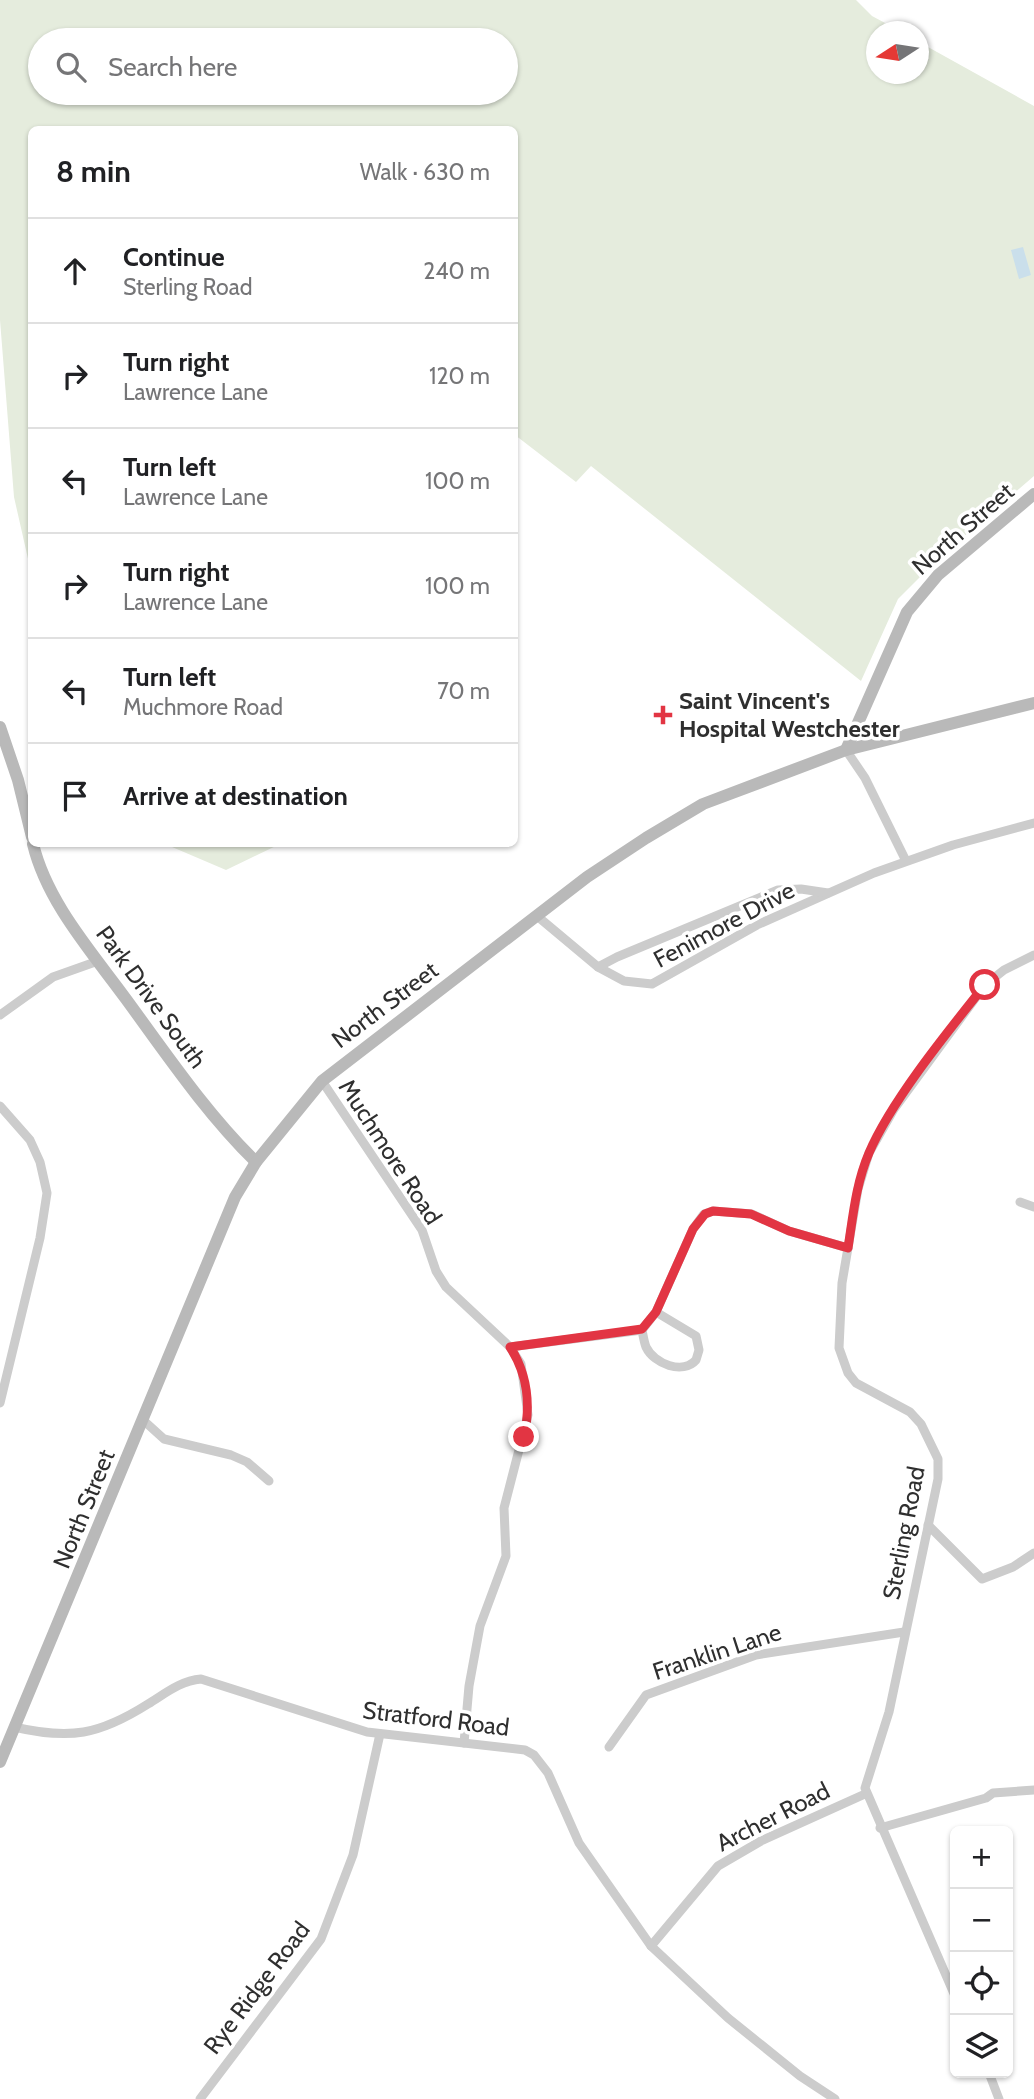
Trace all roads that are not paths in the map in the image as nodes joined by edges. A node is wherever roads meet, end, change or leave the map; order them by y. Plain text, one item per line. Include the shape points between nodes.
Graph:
1 (1034, 494) edge
2 (1034, 704) edge
3 (0, 727) edge
4 (846, 750) junction
5 (28, 821) edge
6 (1034, 824) edge
7 (34, 847) edge
8 (906, 861) junction
9 (829, 893) junction
10 (537, 916) junction
11 (1034, 955) edge
12 (98, 961) junction
13 (598, 967) junction
14 (0, 1014) edge
15 (322, 1081) junction
16 (0, 1106) edge
17 (256, 1162) junction
18 (1020, 1202) dead end
19 (1034, 1207) edge
20 (848, 1248) junction
21 (656, 1312) junction
22 (642, 1329) junction
23 (510, 1347) junction
24 (0, 1403) edge
25 (143, 1420) junction
26 (269, 1481) dead end
27 (928, 1525) junction
28 (1034, 1553) edge
29 (904, 1632) junction
30 (14, 1727) junction
31 (380, 1734) junction
32 (464, 1743) junction
33 (609, 1747) dead end
34 (0, 1762) edge
35 (1034, 1790) edge
36 (865, 1794) junction
37 (880, 1828) junction
38 (651, 1947) junction
39 (950, 1985) edge
40 (991, 2078) edge
41 (201, 2099) edge
42 (835, 2099) edge
43 (999, 2099) edge

1 - 4 main road, North Street via 938,575 907,612
2 - 4 main road
3 - 5 main road
4 - 8 street
4 - 10 main road, North Street via 703,804 646,838
6 - 8 street, Fenimore Drive
7 - 12 main road, Park Drive South via 54,898
8 - 9 street, Fenimore Drive
9 - 13 street, Fenimore Drive via 778,890
9 - 13 street, Fenimore Drive via 757,925 652,984 624,981
10 - 13 street, Fenimore Drive
10 - 15 main road, North Street
11 - 20 street, Sterling Road via 985,985 894,1109 869,1153
12 - 14 street via 53,977
12 - 17 main road, Park Drive South via 223,1130
15 - 17 main road, North Street
15 - 23 street, Muchmore Road via 422,1230 446,1287
16 - 24 street via 30,1140 47,1193
17 - 25 main road, North Street via 209,1254
18 - 19 street
20 - 21 street via 751,1214 713,1211 693,1229
20 - 27 street, Sterling Road via 839,1337 842,1361 856,1383 911,1412 928,1434 938,1459 938,1479
21 - 22 street
21 - 22 street via 696,1336 696,1360 685,1367 666,1364 649,1351
22 - 23 street
23 - 32 street, Muchmore Road via 522,1364 528,1415 504,1508 506,1556 480,1626
25 - 26 street via 164,1439 232,1455
25 - 30 main road, North Street
27 - 28 street via 982,1578 1013,1567
27 - 29 street, Sterling Road
29 - 33 street, Franklin Lane via 756,1655 646,1695
29 - 36 street, Sterling Road via 889,1712 865,1781
30 - 31 street, Stratford Road via 74,1735 134,1713 184,1681 201,1679
30 - 34 main road, North Street
31 - 32 street, Stratford Road
31 - 41 street, Rye Ridge Road via 353,1855 321,1939
32 - 38 street, Stratford Road via 525,1750 540,1761 579,1843
35 - 37 street via 993,1793
36 - 37 street
36 - 38 street, Archer Road via 769,1837 718,1866
37 - 39 street
38 - 42 street, Stratford Road via 728,2018
40 - 43 street

